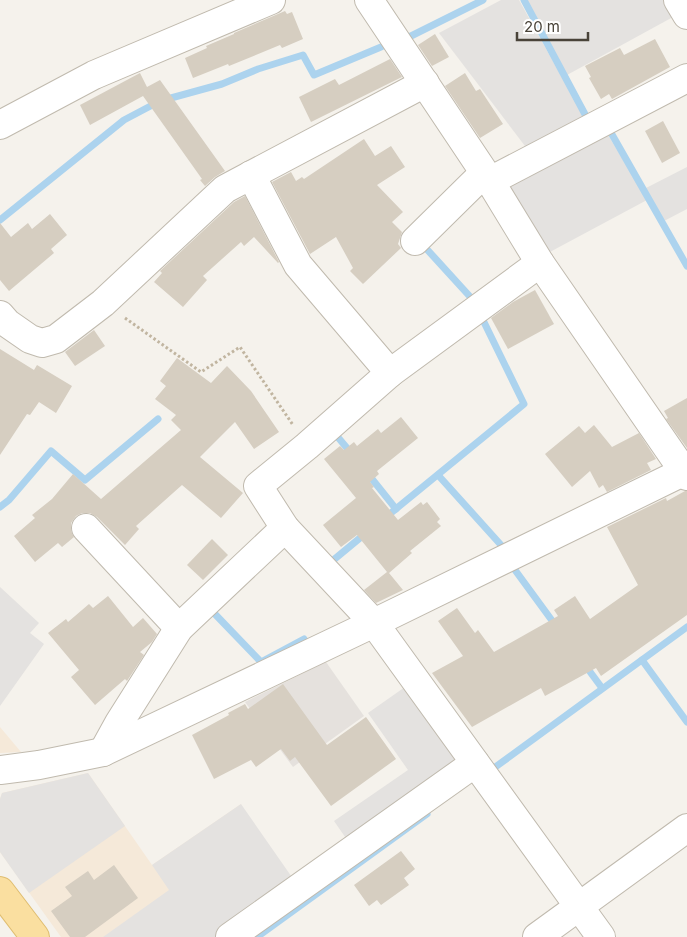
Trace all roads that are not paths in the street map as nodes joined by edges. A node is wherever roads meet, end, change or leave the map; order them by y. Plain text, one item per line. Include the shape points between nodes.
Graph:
1 (271, 0) edge
2 (370, 0) edge
3 (678, 0) edge
4 (687, 16) edge
5 (687, 78) edge
6 (424, 83) junction
7 (0, 125) edge
8 (251, 175) junction
9 (487, 177) junction
10 (416, 241) dead end
11 (540, 263) junction
12 (2, 324) edge
13 (390, 373) junction
14 (686, 472) edge
15 (86, 528) dead end
16 (285, 528) junction
17 (374, 623) junction
18 (180, 628) junction
19 (103, 752) junction
20 (475, 763) junction
21 (0, 770) edge
22 (687, 828) edge
23 (0, 891) edge
24 (579, 907) junction
25 (35, 937) edge
26 (230, 937) edge
27 (538, 937) edge
28 (601, 937) edge

1 - 7 street via 94,76
2 - 6 street
3 - 4 street
5 - 9 street
6 - 8 street
6 - 9 street
8 - 12 street via 225,189 103,303 56,339 42,343
8 - 13 street via 298,265
9 - 10 street
9 - 11 street
11 - 13 street
11 - 14 street
13 - 16 street via 258,486
14 - 17 street
15 - 18 street
16 - 17 street
16 - 18 street
17 - 19 street
17 - 20 street
18 - 19 street
19 - 21 street
20 - 24 street
20 - 26 street
22 - 24 street
23 - 25 main road
24 - 27 street
24 - 28 street

